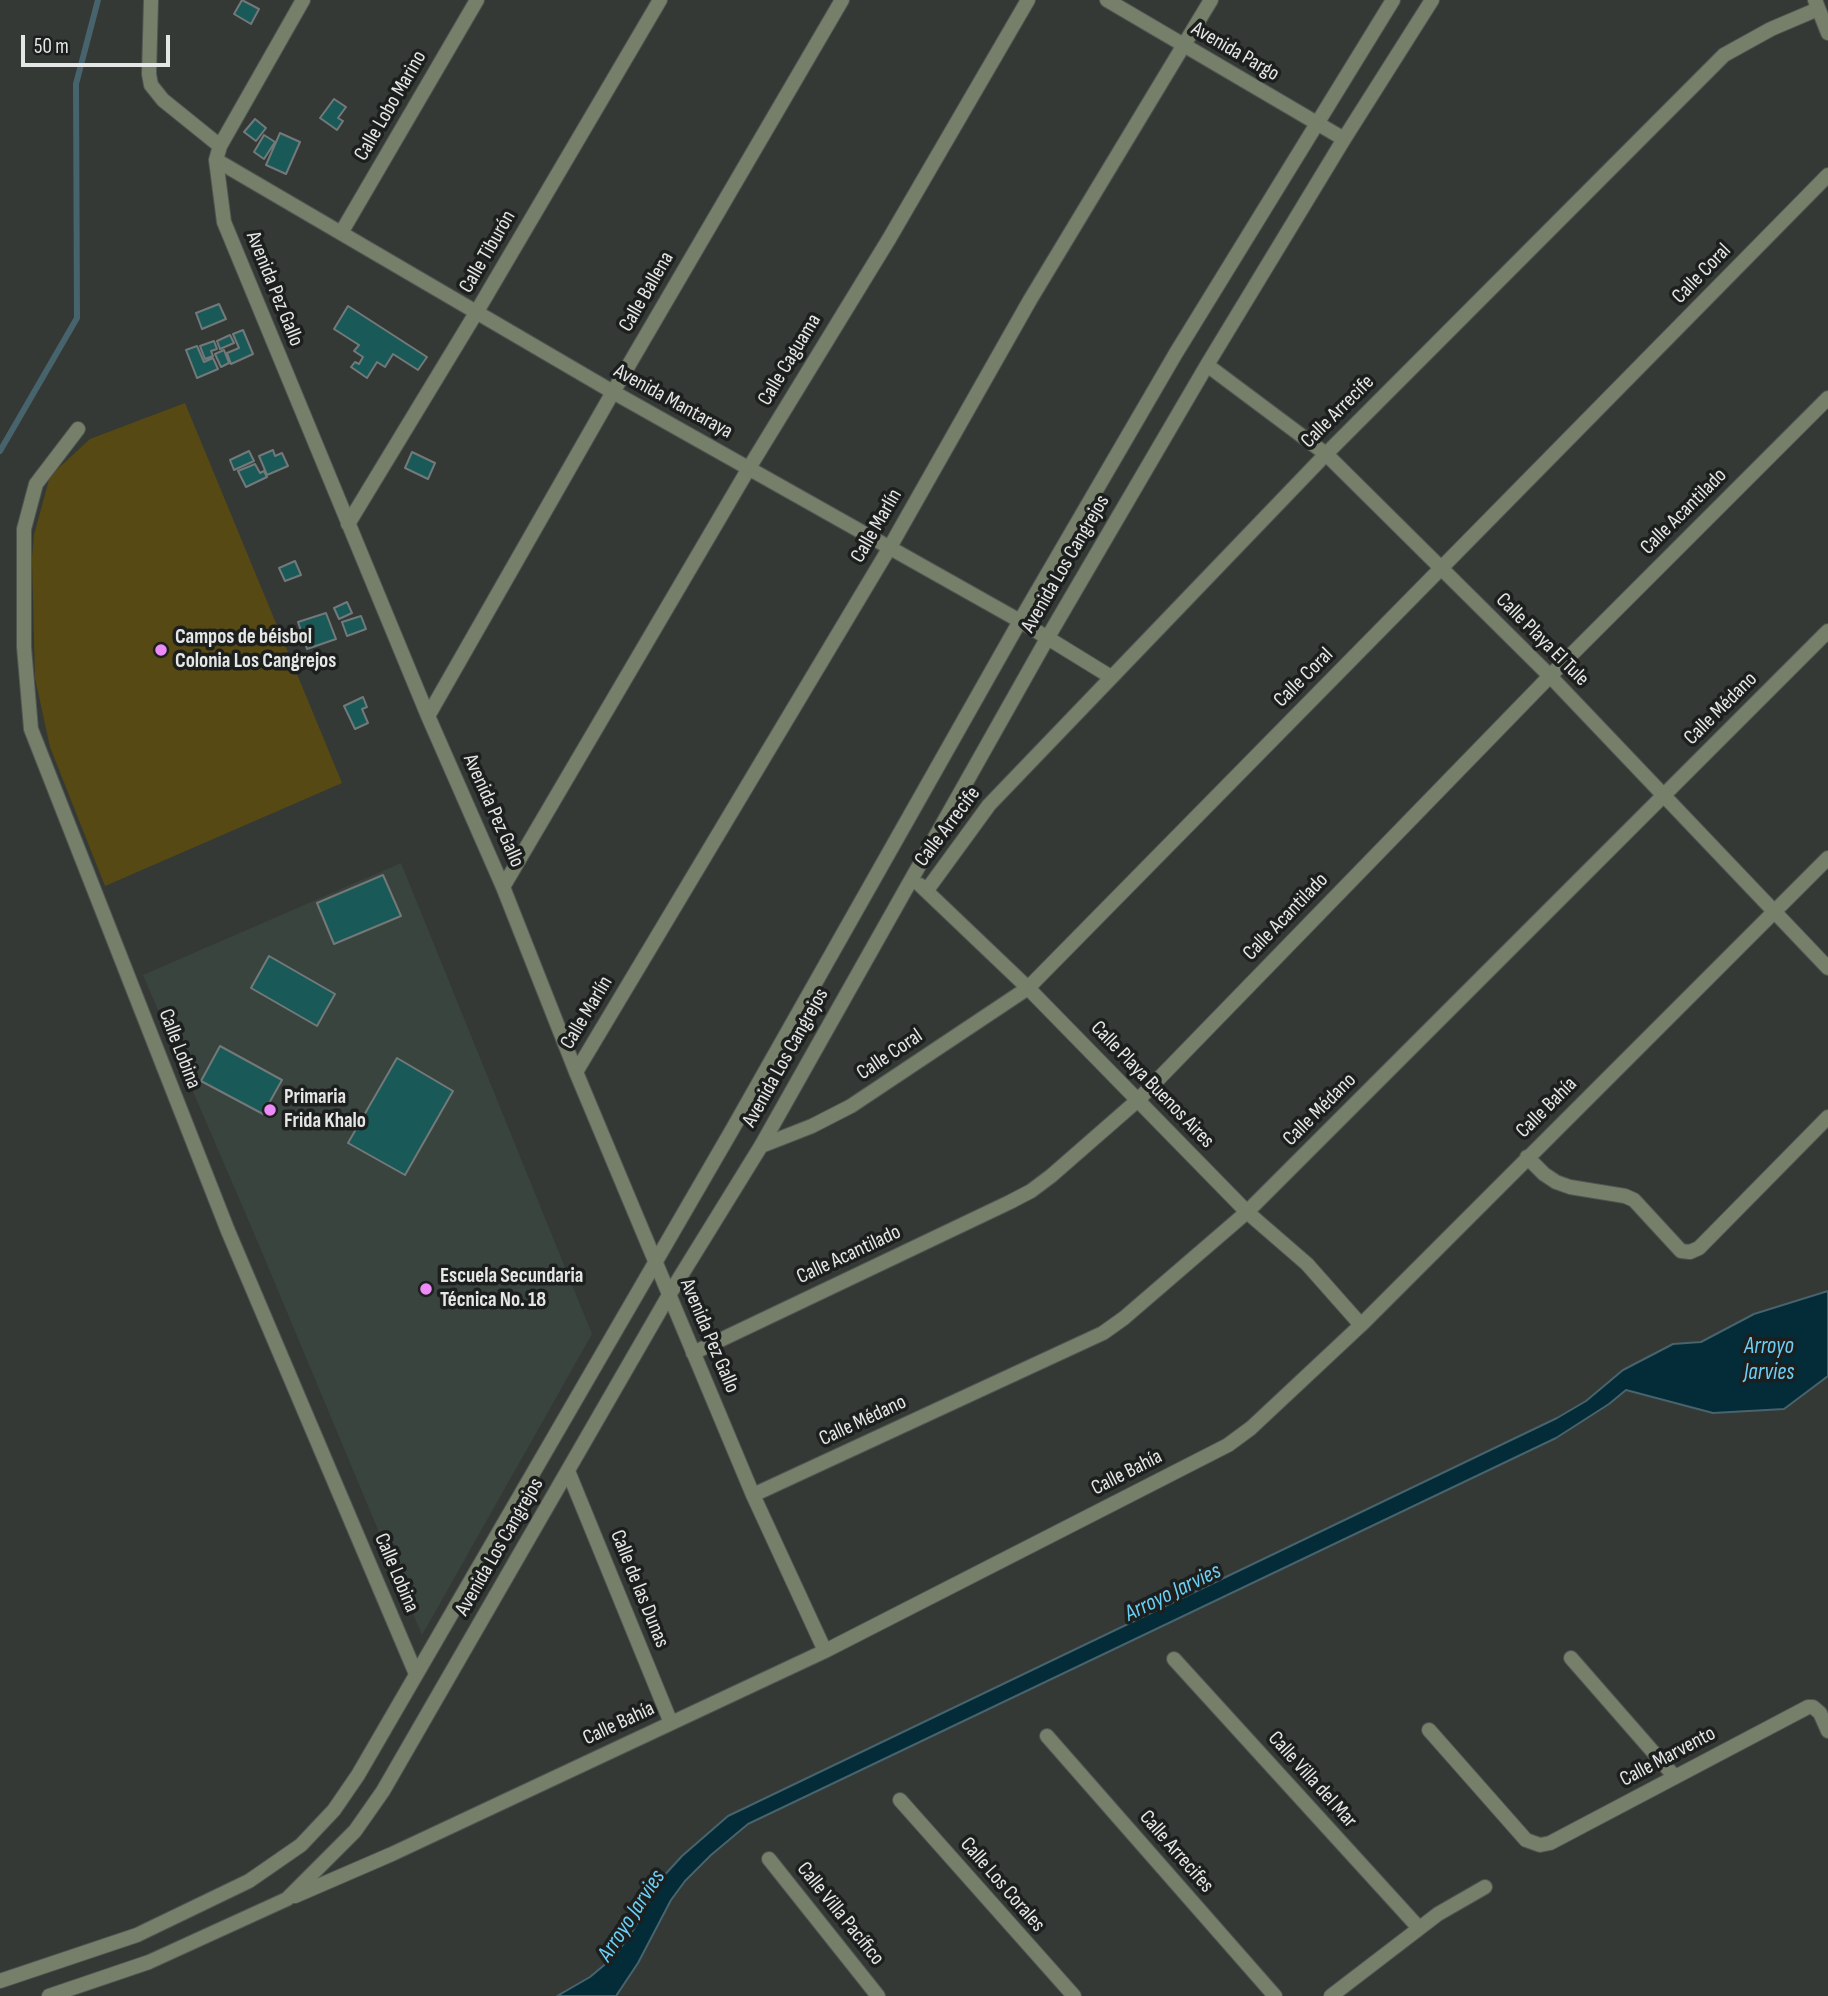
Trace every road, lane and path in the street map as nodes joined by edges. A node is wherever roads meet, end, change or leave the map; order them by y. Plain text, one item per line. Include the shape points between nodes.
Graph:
1 (151, 0) edge
2 (303, 0) edge
3 (477, 0) edge
4 (660, 0) edge
5 (842, 0) edge
6 (1028, 0) edge
7 (1107, 0) edge
8 (1211, 0) edge
9 (1393, 0) edge
10 (1432, 0) edge
11 (1816, 4) edge
12 (1828, 33) edge
13 (1183, 46) junction
14 (1317, 124) junction
15 (1343, 139) junction
16 (218, 153) junction
17 (1828, 175) edge
18 (341, 233) junction
19 (476, 313) junction
20 (1207, 365) junction
21 (613, 392) junction
22 (1828, 398) edge
23 (78, 429) dead end
24 (1326, 454) junction
25 (749, 468) junction
26 (348, 524) junction
27 (890, 547) junction
28 (1441, 570) junction
29 (1020, 621) junction
30 (1828, 631) edge
31 (1048, 637) junction
32 (1550, 676) junction
33 (1111, 677) junction
34 (428, 716) junction
35 (1665, 796) junction
36 (1828, 858) edge
37 (911, 878) junction
38 (503, 887) junction
39 (927, 890) junction
40 (1772, 912) junction
41 (1822, 952) edge
42 (1828, 968) edge
43 (1028, 988) junction
44 (576, 1072) junction
45 (1138, 1100) junction
46 (1828, 1117) edge
47 (761, 1146) junction
48 (1527, 1157) junction
49 (1247, 1212) junction
50 (655, 1261) junction
51 (669, 1295) junction
52 (1361, 1325) junction
53 (693, 1353) junction
54 (568, 1471) junction
55 (753, 1495) junction
56 (825, 1651) junction
57 (1571, 1658) dead end
58 (1174, 1659) dead end
59 (416, 1674) junction
60 (671, 1723) junction
61 (1429, 1730) dead end
62 (1828, 1731) edge
63 (1047, 1736) dead end
64 (1675, 1777) junction
65 (900, 1800) dead end
66 (769, 1859) dead end
67 (1485, 1887) dead end
68 (287, 1899) junction
69 (1419, 1928) junction
70 (0, 1981) edge
71 (49, 1996) edge
72 (878, 1996) edge
73 (1074, 1996) edge
74 (1275, 1996) edge
75 (1331, 1996) edge

1 - 16 street via 151,85
2 - 16 street
3 - 18 street, Calle Lobo Marino
4 - 19 street, Calle Tiburón
5 - 21 street, Calle Ballena
6 - 25 street, Calle Caguama
7 - 13 street, Avenida Pargo
8 - 13 street, Calle Marlín
9 - 14 street, Avenida Los Cangrejos
10 - 15 street, Avenida Los Cangrejos
11 - 12 street
11 - 24 street, Calle Arrecife via 1724,55
13 - 14 street, Avenida Pargo
13 - 27 street, Calle Marlín via 1030,300
14 - 15 street, Avenida Pargo
14 - 29 street, Avenida Los Cangrejos via 1176,353
15 - 20 street, Avenida Los Cangrejos
16 - 18 street, Avenida Mantaraya
16 - 26 street, Avenida Pez Gallo via 224,222
17 - 28 street, Calle Coral
18 - 19 street, Avenida Mantaraya
19 - 21 street, Avenida Mantaraya
19 - 26 street, Calle Tiburón
20 - 24 street, Calle Playa El Tule
20 - 31 street, Avenida Los Cangrejos
21 - 25 street, Avenida Mantaraya
21 - 34 street, Calle Ballena
22 - 32 street, Calle Acantilado
23 - 59 street, Calle Lobina via 36,484 24,530 23,647 31,729 228,1231
24 - 28 street, Calle Playa El Tule
24 - 33 street, Calle Arrecife
25 - 27 street, Avenida Mantaraya
25 - 38 street, Calle Caguama
26 - 34 street, Avenida Pez Gallo
27 - 29 street, Avenida Mantaraya
27 - 44 street, Calle Marlín
28 - 32 street, Calle Playa El Tule
28 - 43 street, Calle Coral
29 - 31 street, Avenida Mantaraya
29 - 50 street, Avenida Los Cangrejos
30 - 35 street, Calle Médano
31 - 33 street, Avenida Mantaraya
31 - 37 street, Avenida Los Cangrejos
32 - 35 street, Calle Playa El Tule
32 - 45 street, Calle Acantilado
33 - 39 street, Calle Arrecife via 989,805
34 - 38 street, Avenida Pez Gallo
35 - 40 street, Calle Playa El Tule
35 - 49 street, Calle Médano
36 - 40 street, Calle Bahía
37 - 39 street, Calle Playa Buenos Aires
37 - 47 street, Avenida Los Cangrejos
38 - 44 street, Avenida Pez Gallo
39 - 43 street, Calle Playa Buenos Aires
40 - 41 street, Calle Playa El Tule
40 - 48 street, Calle Bahía
41 - 42 street, Calle Playa El Tule
43 - 45 street, Calle Playa Buenos Aires
43 - 47 street, Calle Coral via 851,1106
44 - 50 street, Avenida Pez Gallo
45 - 49 street, Calle Playa Buenos Aires
45 - 53 street, Calle Acantilado via 1031,1191
46 - 48 street via 1690,1252 1681,1251 1634,1200 1556,1182
47 - 51 street, Avenida Los Cangrejos
48 - 52 street, Calle Bahía
49 - 52 street, Calle Playa Buenos Aires via 1307,1264
49 - 55 street, Calle Médano via 1103,1333
50 - 51 street, Avenida Pez Gallo
50 - 59 street, Avenida Los Cangrejos
51 - 53 street, Avenida Pez Gallo
51 - 54 street, Avenida Los Cangrejos
52 - 56 street, Calle Bahía via 1228,1445
53 - 55 street, Avenida Pez Gallo
54 - 60 street, Calle de las Dunas
54 - 68 street, Avenida Los Cangrejos via 383,1791 355,1830
55 - 56 street, Avenida Pez Gallo
56 - 60 street, Calle Bahía
57 - 64 street
58 - 69 street, Calle Villa del Mar
59 - 70 street, Avenida Los Cangrejos via 334,1810 301,1845 249,1881 137,1935
60 - 68 street, Calle Bahía
61 - 64 street, Calle Marvento via 1525,1840 1534,1844 1550,1843
62 - 64 street, Calle Marvento via 1820,1713 1808,1707
63 - 74 street, Calle Arrecifes
65 - 73 street, Calle Los Corales
66 - 72 street, Calle Villa Pacífico
67 - 69 street
68 - 71 street, Avenida Los Cangrejos via 149,1962
69 - 75 street

